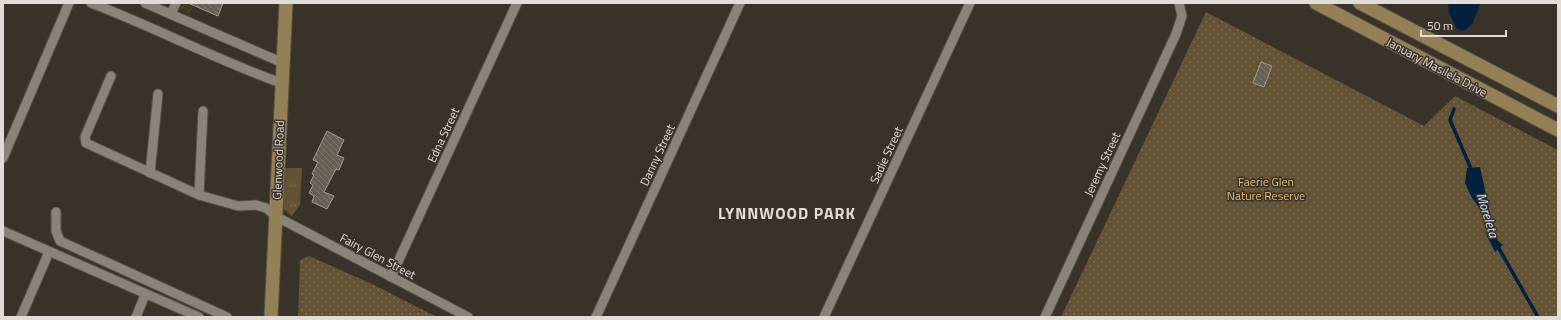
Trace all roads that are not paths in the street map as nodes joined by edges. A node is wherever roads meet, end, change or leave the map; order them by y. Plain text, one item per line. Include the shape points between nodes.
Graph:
1 (69, 3) edge
2 (91, 3) edge
3 (145, 3) edge
4 (176, 3) edge
5 (286, 3) edge
6 (517, 3) edge
7 (740, 3) edge
8 (970, 3) edge
9 (1179, 3) edge
10 (1316, 3) edge
11 (1360, 3) edge
12 (171, 14) junction
13 (282, 63) junction
14 (111, 76) dead end
15 (281, 83) junction
16 (158, 94) dead end
17 (1558, 106) edge
18 (203, 111) dead end
19 (1558, 130) edge
20 (3, 158) edge
21 (150, 172) junction
22 (199, 195) junction
23 (56, 212) dead end
24 (277, 217) junction
25 (3, 231) edge
26 (49, 252) junction
27 (391, 277) junction
28 (145, 295) junction
29 (21, 317) edge
30 (136, 317) edge
31 (199, 317) edge
32 (227, 317) edge
33 (271, 317) edge
34 (468, 317) edge
35 (596, 317) edge
36 (824, 317) edge
37 (1045, 317) edge

1 - 20 street
2 - 15 street
3 - 12 street
4 - 12 street
5 - 13 main road, Glenwood Road
6 - 27 street, Edna Street
7 - 35 street, Danny Street
8 - 36 street, Sadie Street
9 - 37 street, Jeremy Street via 1182,12 1181,22
10 - 19 main road, January Masilela Drive
11 - 17 main road, January Masilela Drive
12 - 13 street
13 - 15 main road, Glenwood Road
14 - 21 street, Fairy Glen Street via 85,137 86,143
15 - 24 main road, Glenwood Road
16 - 21 street
18 - 22 street
21 - 22 street, Fairy Glen Street
22 - 24 street, Fairy Glen Street via 238,206 256,205 266,208
23 - 32 street via 58,237 64,243
24 - 27 street, Fairy Glen Street
24 - 33 main road, Glenwood Road
25 - 26 street
26 - 28 street
26 - 29 street
27 - 34 street, Fairy Glen Street
28 - 30 street
28 - 31 street

